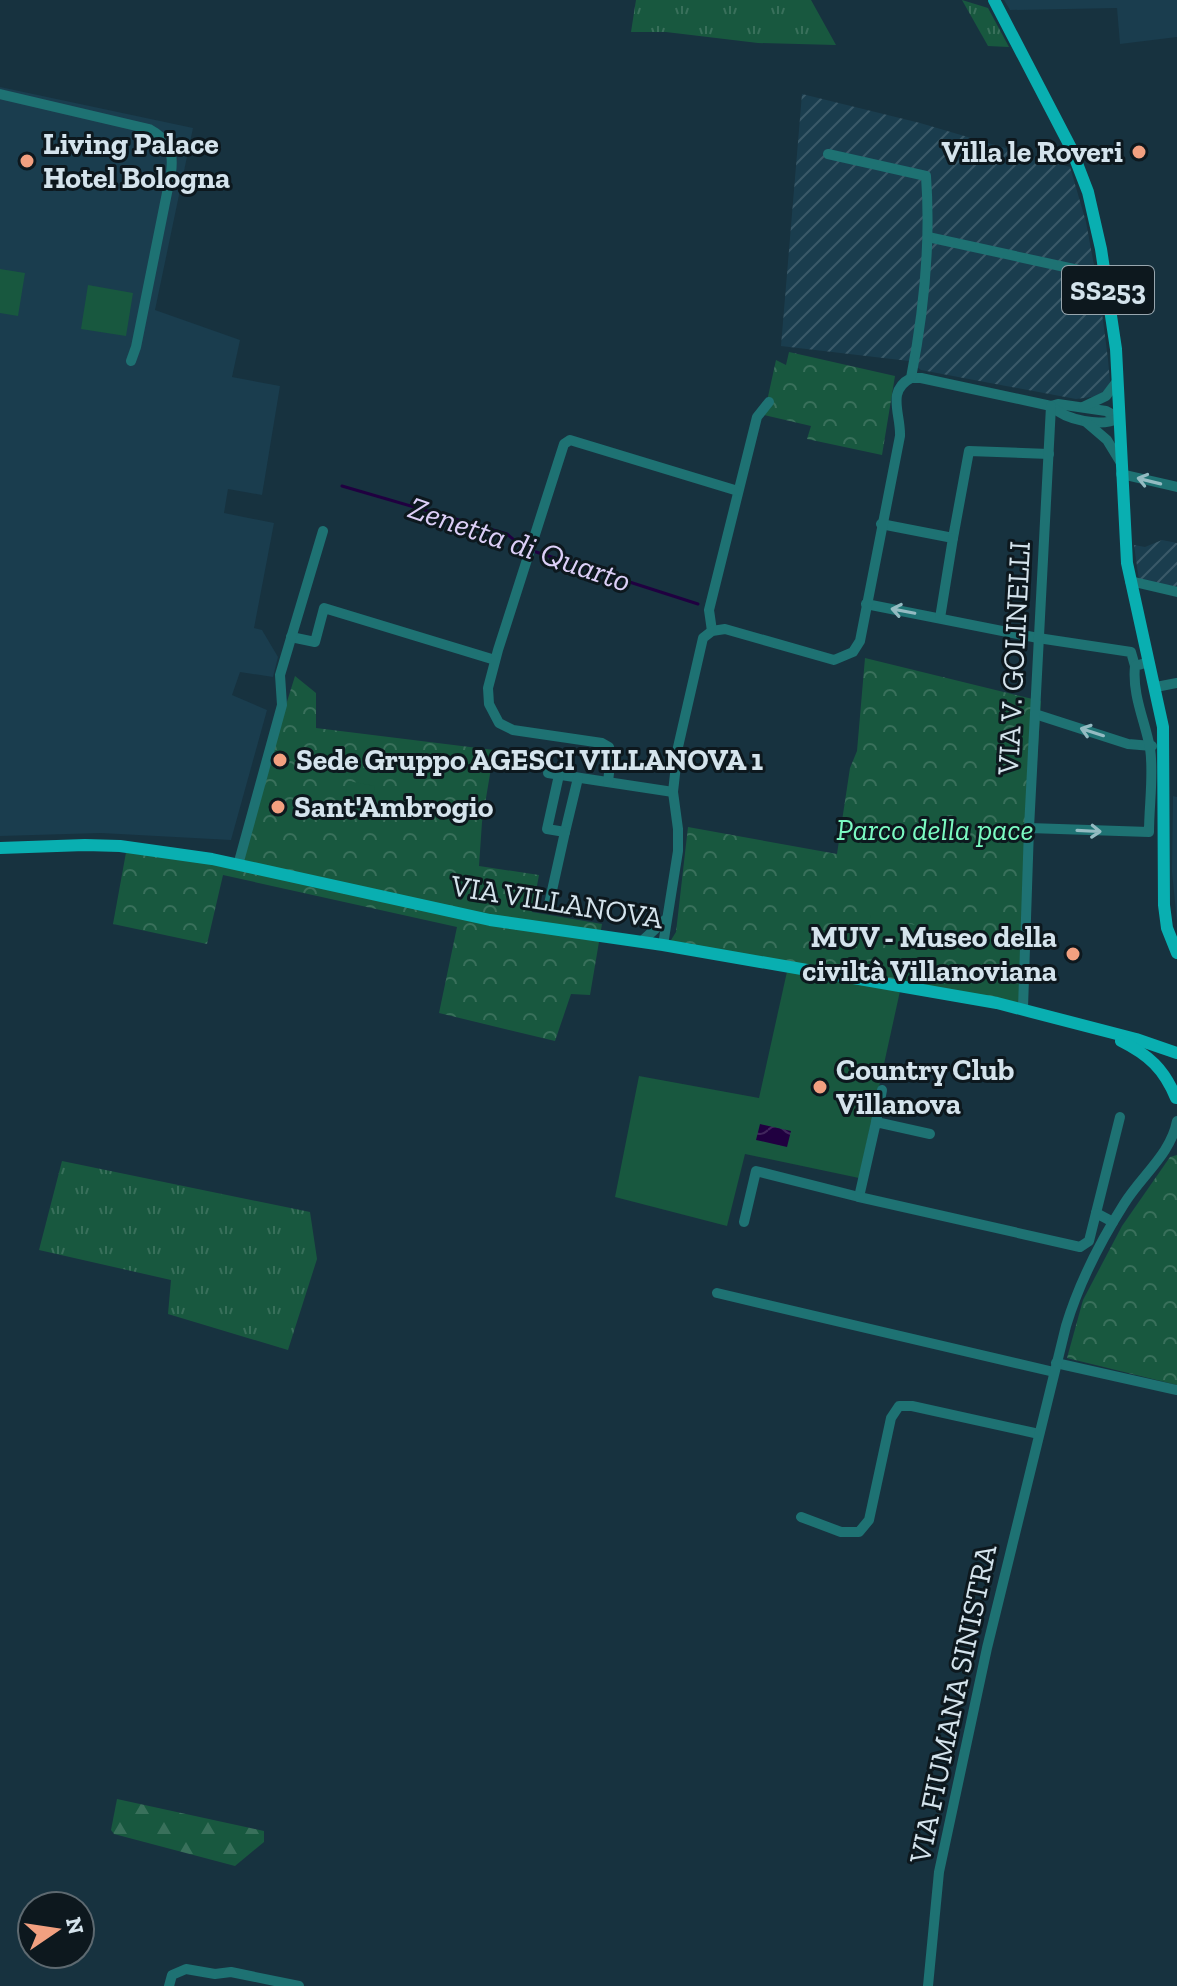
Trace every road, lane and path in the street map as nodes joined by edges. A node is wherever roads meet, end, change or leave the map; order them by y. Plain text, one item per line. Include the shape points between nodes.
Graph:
1 (994, 0) edge
2 (0, 94) edge
3 (828, 154) dead end
4 (928, 237) junction
5 (1106, 276) junction
6 (131, 361) dead end
7 (911, 378) junction
8 (1118, 380) junction
9 (769, 402) dead end
10 (1051, 406) junction
11 (1081, 413) junction
12 (1119, 418) junction
13 (1049, 454) junction
14 (1121, 469) junction
15 (1177, 487) edge
16 (738, 491) junction
17 (881, 524) junction
18 (323, 531) dead end
19 (953, 538) junction
20 (1130, 581) junction
21 (1177, 592) edge
22 (866, 604) junction
23 (940, 618) junction
24 (712, 631) junction
25 (291, 637) junction
26 (1038, 638) junction
27 (495, 660) junction
28 (1149, 662) junction
29 (1135, 666) junction
30 (1177, 683) edge
31 (1156, 687) junction
32 (1035, 714) junction
33 (1150, 746) junction
34 (1165, 746) junction
35 (578, 778) junction
36 (608, 782) junction
37 (673, 792) junction
38 (1029, 828) junction
39 (565, 832) junction
40 (0, 848) edge
41 (238, 865) junction
42 (549, 904) dead end
43 (1171, 905) edge
44 (666, 919) junction
45 (641, 942) junction
46 (663, 945) junction
47 (1177, 953) edge
48 (1023, 1008) junction
49 (1104, 1032) junction
50 (1177, 1053) edge
51 (882, 1090) dead end
52 (1177, 1096) edge
53 (1120, 1117) dead end
54 (1177, 1121) edge
55 (876, 1122) junction
56 (930, 1134) dead end
57 (1177, 1146) edge
58 (1163, 1153) junction
59 (859, 1197) junction
60 (1096, 1213) junction
61 (744, 1222) dead end
62 (1113, 1222) junction
63 (717, 1293) dead end
64 (1055, 1368) junction
65 (1177, 1390) edge
66 (1039, 1434) junction
67 (801, 1517) dead end
68 (169, 1986) edge
69 (299, 1986) edge
70 (928, 1986) edge

1 - 5 main road, SS253 via 1080,170
2 - 6 street via 165,137 173,155 171,173
3 - 4 street via 926,176
4 - 5 street
4 - 7 street via 922,322
5 - 8 main road, SS253
7 - 10 street
7 - 17 street via 901,384 895,401 900,436
8 - 11 street
8 - 12 main road, SS253
9 - 16 street via 757,417
10 - 11 street
10 - 13 street, VIA V. GOLINELLI
11 - 12 street via 1106,411
11 - 14 street via 1107,440
12 - 14 main road, SS253
13 - 19 street via 969,451
13 - 26 street, VIA V. GOLINELLI
15 -> 14 street
14 - 20 main road, SS253
16 - 24 street via 709,610
16 - 27 street via 570,440 564,444
17 - 19 street
17 - 22 street
18 - 25 street
19 - 23 street
20 - 21 street
20 - 28 main road, SS253
23 -> 22 street
22 - 24 street via 860,641 844,658 824,659 725,629
23 - 26 street
24 - 37 street via 703,638
25 - 27 street via 315,642 324,608
25 - 41 street via 280,675 282,705
26 - 29 street via 1131,652
26 - 32 street, VIA V. GOLINELLI
27 - 36 street via 489,704 499,723 513,730 602,743 611,755
28 - 29 street
28 - 31 main road, SS253
29 - 33 street
30 - 31 street
31 - 34 main road, SS253
33 -> 32 street
32 - 38 street, VIA V. GOLINELLI
33 - 34 street
38 -> 33 street via 1149,832
34 - 43 main road, SS253
35 - 36 street
35 - 39 street
35 - 39 street via 554,774 547,829
36 - 37 street
37 - 44 street via 678,851
38 - 48 street, VIA V. GOLINELLI
39 - 42 street
40 - 41 main road, VIA VILLANOVA via 120,846
41 - 45 main road, VIA VILLANOVA via 435,910
43 - 47 main road, SS253 via 1167,928
44 - 45 street
44 - 46 street
45 - 46 main road, VIA VILLANOVA
46 - 48 main road, VIA VILLANOVA
48 - 49 main road, VIA VILLANOVA
49 - 50 main road, VIA VILLANOVA
49 - 52 main road, VIA VILLANOVA via 1155,1062
51 - 55 street
53 - 60 street
54 - 58 street, VIA FIUMANA SINISTRA
55 - 56 street
55 - 59 street
57 - 58 street, VIA FIUMANA SINISTRA
58 - 62 street, VIA FIUMANA SINISTRA
59 - 60 street via 1080,1247 1086,1245
59 - 61 street via 756,1171
60 - 62 street
62 - 64 street, VIA FIUMANA SINISTRA via 1075,1298
63 - 64 street
64 - 65 street
64 - 66 street, VIA FIUMANA SINISTRA
66 - 67 street via 899,1406 891,1418 869,1520 859,1532 841,1532
66 - 70 street, VIA FIUMANA SINISTRA via 939,1872
68 - 69 street via 172,1975 186,1969

